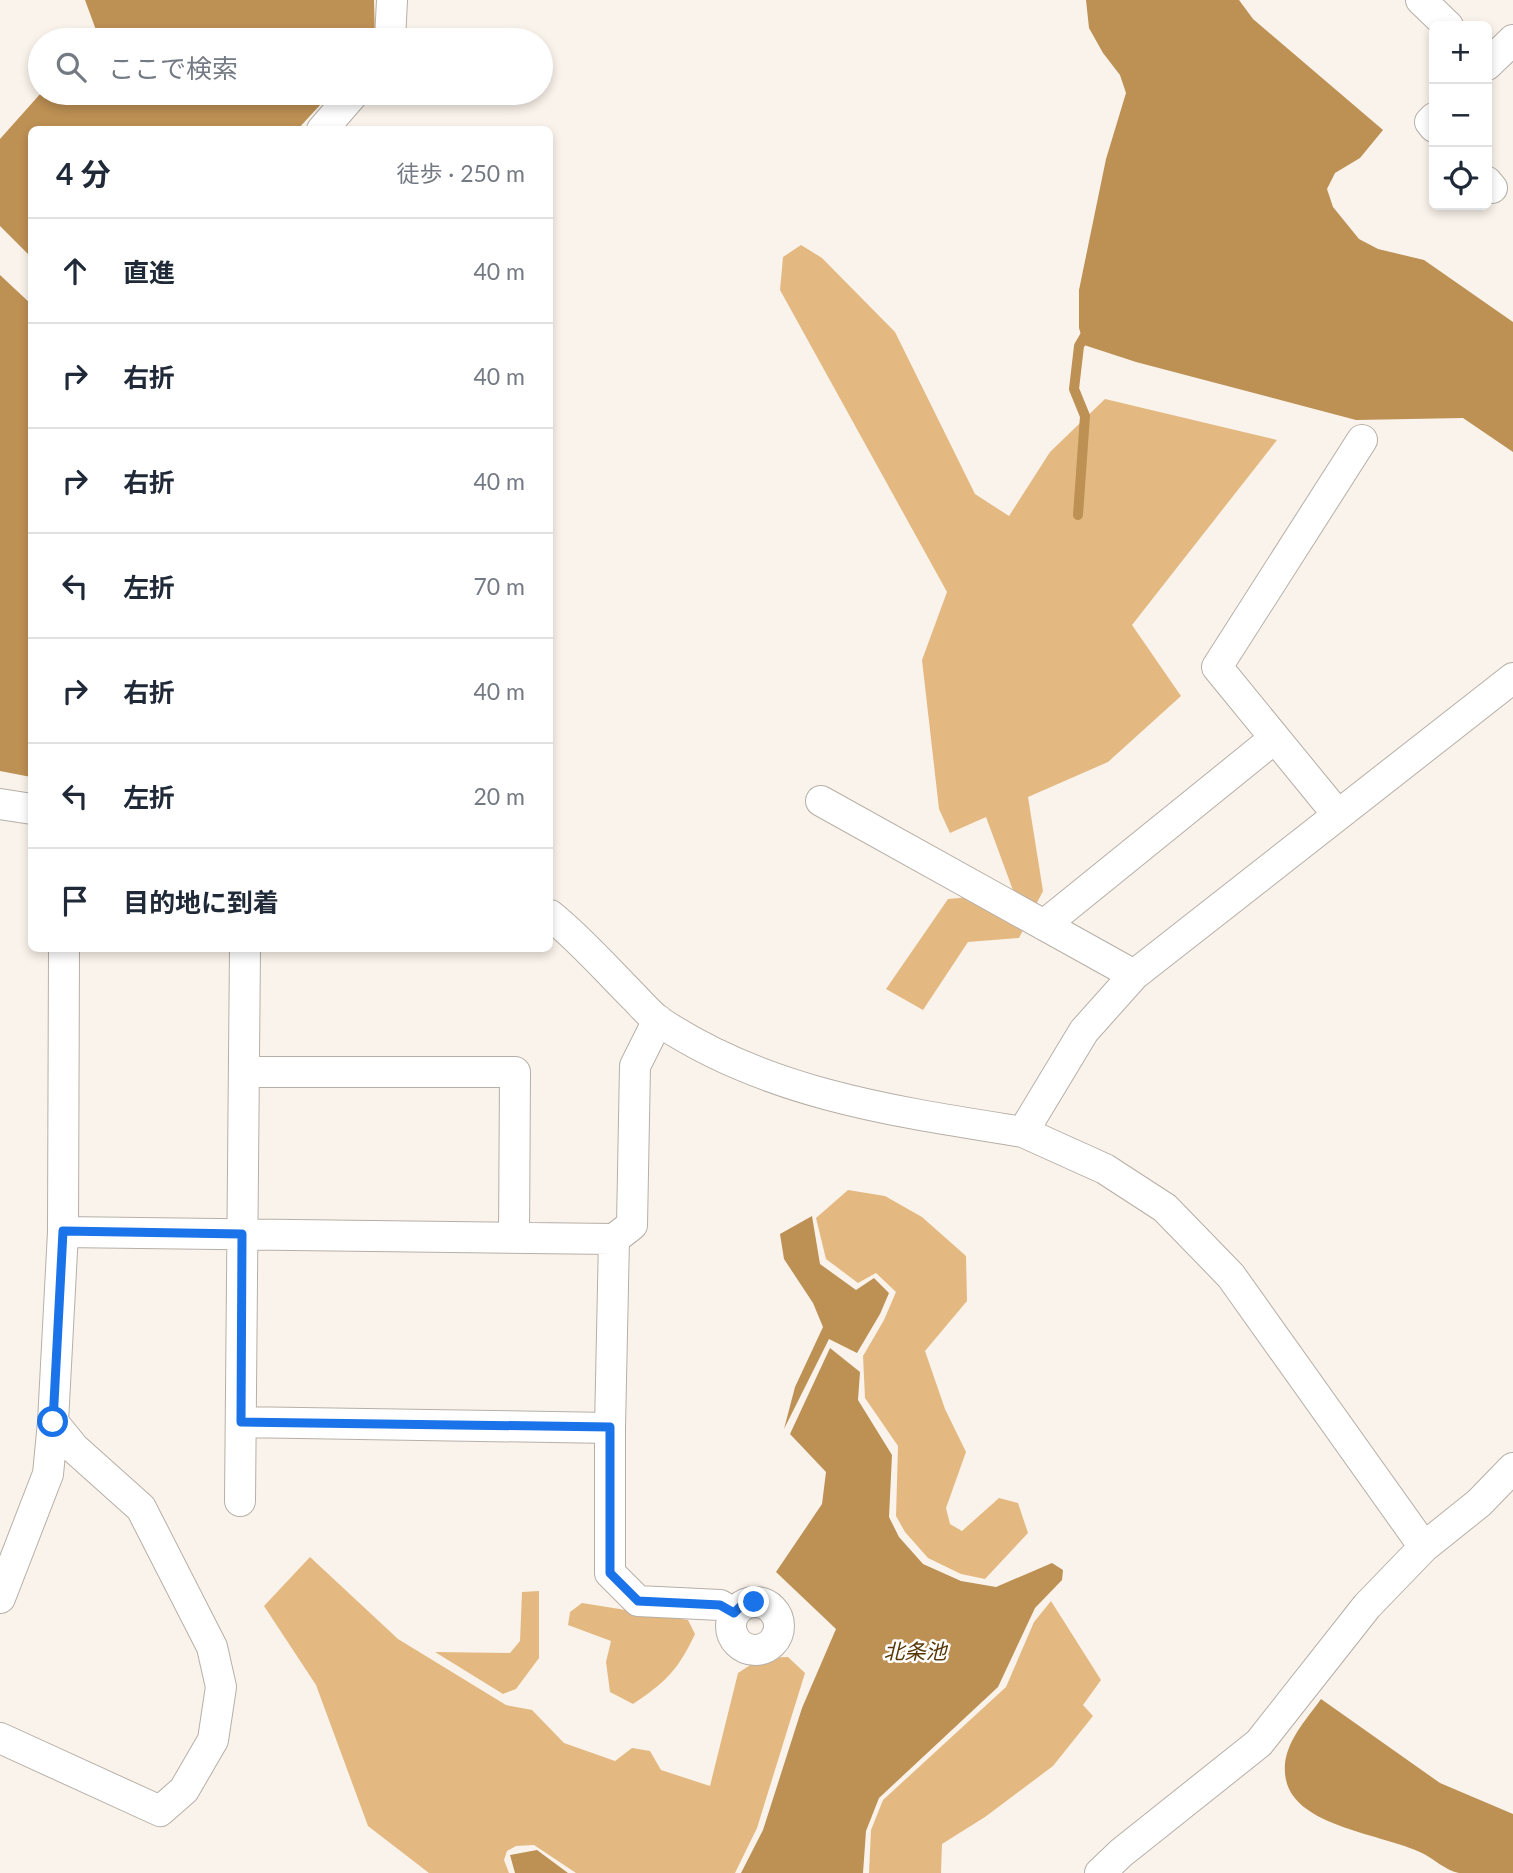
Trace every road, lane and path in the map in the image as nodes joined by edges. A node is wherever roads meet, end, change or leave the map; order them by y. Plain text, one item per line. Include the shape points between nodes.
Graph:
1 (392, 0) edge
2 (1421, 0) edge
3 (1443, 21) edge
4 (391, 28) edge
5 (1513, 40) edge
6 (1492, 60) edge
7 (344, 105) edge
8 (325, 126) edge
9 (1362, 440) dead end
10 (1513, 678) edge
11 (1275, 738) junction
12 (821, 801) dead end
13 (0, 804) edge
14 (28, 808) edge
15 (1338, 815) junction
16 (553, 918) edge
17 (1044, 925) junction
18 (64, 952) edge
19 (245, 952) edge
20 (1133, 975) junction
21 (658, 1020) junction
22 (244, 1072) junction
23 (1023, 1132) junction
24 (63, 1231) junction
25 (242, 1234) junction
26 (514, 1238) junction
27 (614, 1239) junction
28 (53, 1422) junction
29 (241, 1422) junction
30 (610, 1427) junction
31 (1513, 1468) edge
32 (240, 1502) dead end
33 (1424, 1547) junction
34 (0, 1598) edge
35 (734, 1613) dead end
36 (0, 1738) edge
37 (1100, 1873) edge

1 - 4 street
2 - 3 street
5 - 6 street
7 - 8 street
9 - 11 street via 1217,667
10 - 15 street
11 - 15 street
11 - 17 street
12 - 17 street
13 - 14 street
15 - 20 street
16 - 21 street
17 - 20 street
18 - 24 street
19 - 22 street
20 - 23 street via 1084,1031
21 - 23 street via 751,1069 817,1094
21 - 27 street via 635,1066 632,1225
22 - 25 street
22 - 26 street via 514,1072
23 - 33 street via 1105,1169 1165,1208 1231,1276
24 - 25 street
24 - 28 street
25 - 26 street
25 - 29 street
26 - 27 street
27 - 30 street
28 - 34 street via 48,1474
28 - 36 street via 74,1448 141,1508 212,1647 221,1687 213,1740 184,1790 160,1811
29 - 30 street
29 - 32 street
30 - 35 street via 610,1573 638,1601 720,1605
31 - 33 street via 1479,1503
33 - 37 street via 1367,1606 1259,1744

